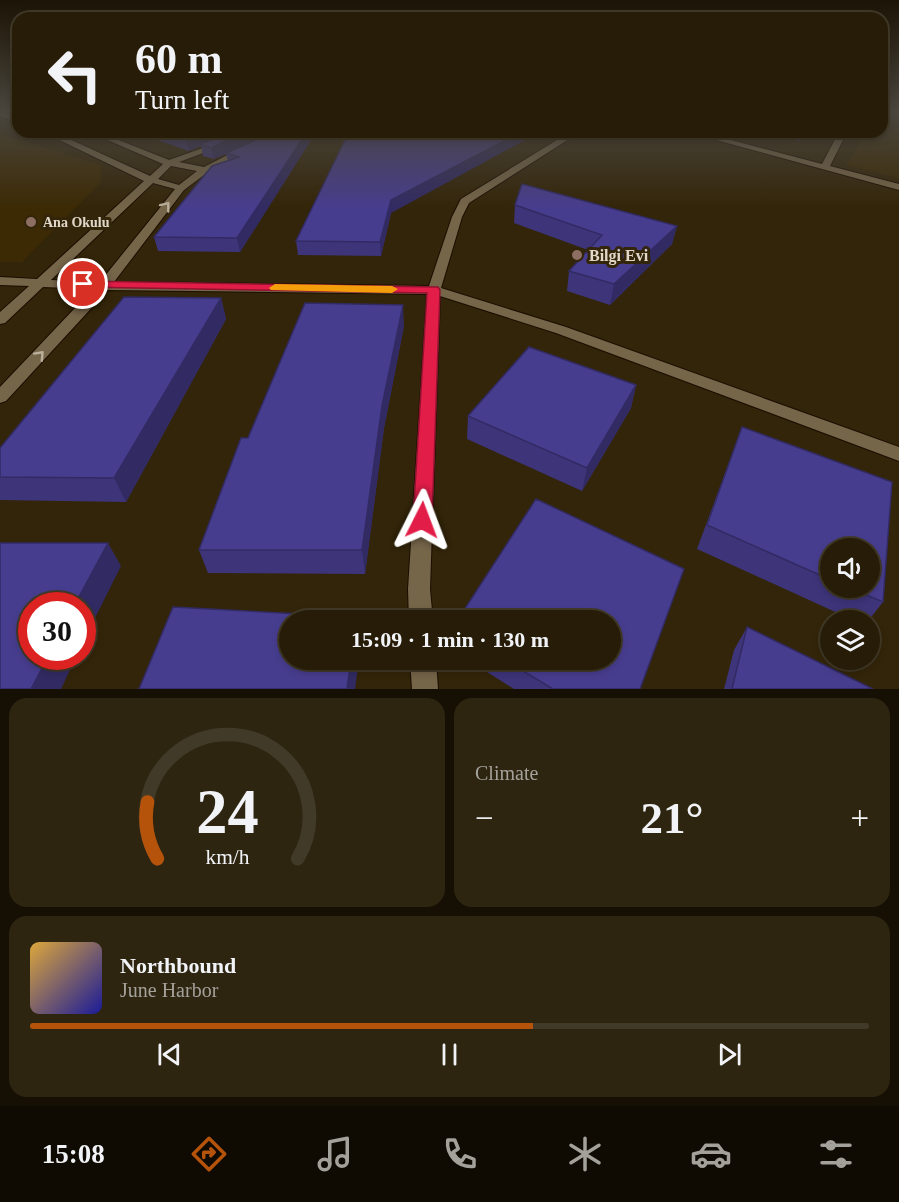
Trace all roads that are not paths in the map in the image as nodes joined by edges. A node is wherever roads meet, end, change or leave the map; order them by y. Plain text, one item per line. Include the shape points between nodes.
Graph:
1 (73, 144) edge
2 (124, 144) edge
3 (222, 144) edge
4 (556, 144) edge
5 (738, 144) edge
6 (837, 144) edge
7 (249, 147) edge
8 (169, 163) junction
9 (825, 167) junction
10 (205, 170) junction
11 (151, 180) junction
12 (899, 187) edge
13 (181, 188) junction
14 (0, 280) edge
15 (40, 281) junction
16 (104, 286) junction
17 (434, 290) junction
18 (0, 320) edge
19 (0, 397) edge
20 (899, 454) edge
21 (420, 610) edge
22 (424, 670) edge
23 (425, 689) edge

1 - 11 street
2 - 8 street
3 - 8 street
4 - 17 street via 465,201
5 - 9 street
6 - 9 street
7 - 10 street
8 - 10 street
8 - 11 street
9 - 12 street
10 - 13 street
11 - 13 street
11 - 15 street
16 -> 13 street
14 - 15 street
15 - 16 street
15 - 18 street
16 - 17 street
19 -> 16 street
17 - 20 street via 561,330
17 - 21 street
22 - 23 street

